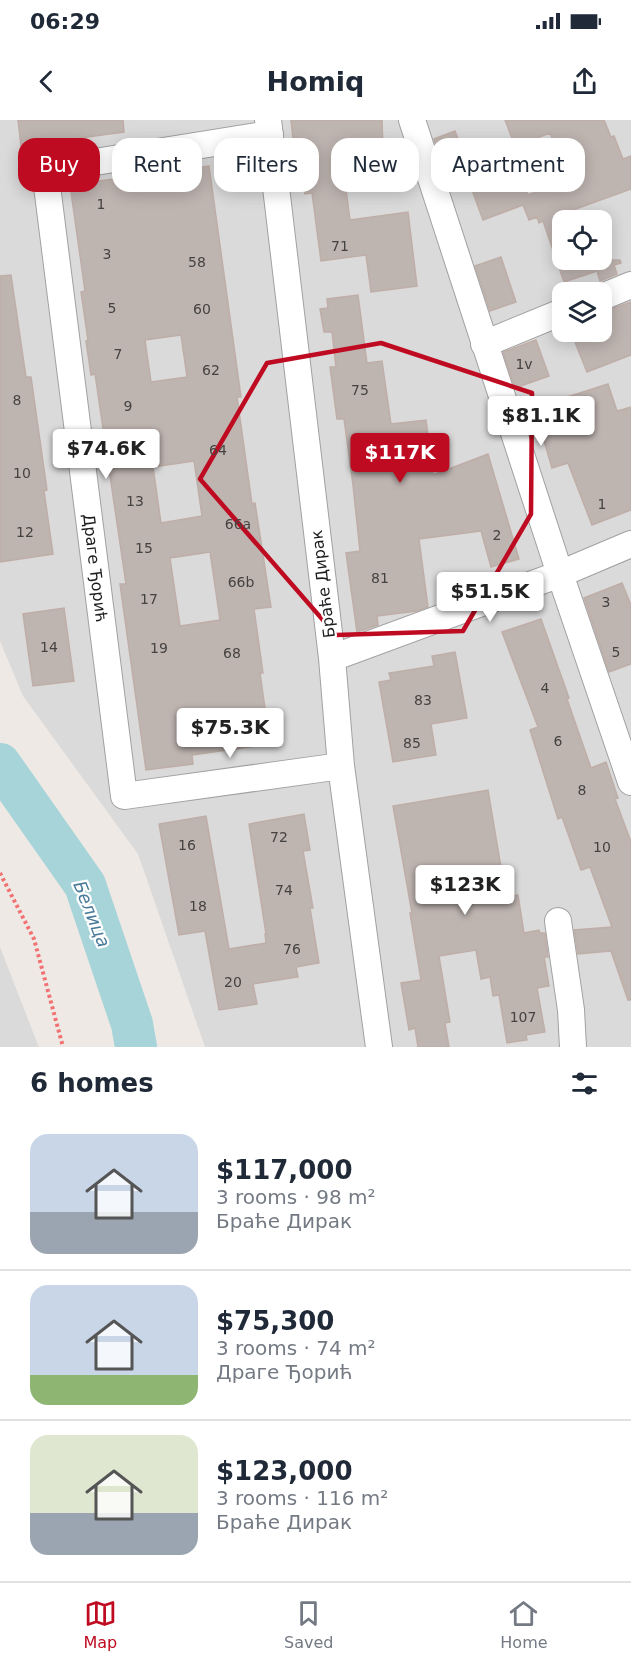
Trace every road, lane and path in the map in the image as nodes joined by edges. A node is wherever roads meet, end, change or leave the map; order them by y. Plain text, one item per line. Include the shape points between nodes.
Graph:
1 (415, 121) edge
2 (269, 127) edge
3 (631, 285) edge
4 (612, 293) edge
5 (552, 316) edge
6 (484, 344) junction
7 (631, 544) edge
8 (560, 574) junction
9 (332, 658) junction
10 (341, 766) junction
11 (629, 767) edge
12 (0, 873) edge
13 (558, 921) dead end
14 (63, 1047) edge
15 (379, 1047) edge
16 (573, 1047) edge

1 - 6 street
2 - 9 street, Браће Дирак
2 - 10 street, Драге Ђорић via 45,170 124,796
3 - 4 street
5 - 6 street
6 - 8 street
7 - 8 street
8 - 9 street
8 - 11 street
9 - 10 street, Браће Дирак
10 - 15 street, Браће Дирак
12 - 14 path via 34,939
13 - 16 street

